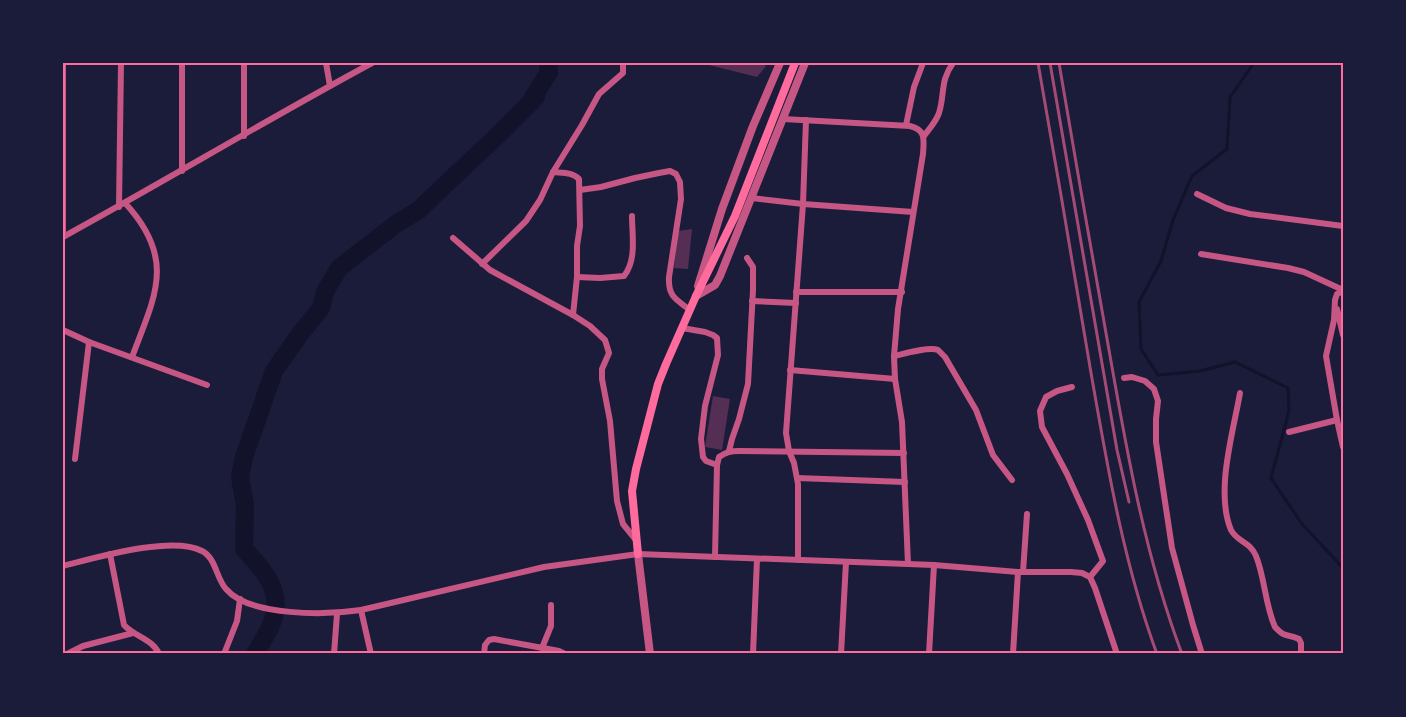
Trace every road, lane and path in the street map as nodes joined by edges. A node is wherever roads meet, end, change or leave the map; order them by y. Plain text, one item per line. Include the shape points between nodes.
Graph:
1 (63, 63) edge
2 (121, 63) edge
3 (182, 63) edge
4 (244, 63) edge
5 (326, 63) edge
6 (372, 63) edge
7 (623, 63) edge
8 (780, 63) edge
9 (795, 63) edge
10 (806, 63) edge
11 (923, 63) edge
12 (953, 63) edge
13 (330, 86) junction
14 (783, 119) junction
15 (806, 120) junction
16 (906, 125) junction
17 (244, 136) junction
18 (924, 136) junction
19 (182, 171) junction
20 (553, 172) junction
21 (580, 190) junction
22 (1197, 194) dead end
23 (752, 198) junction
24 (803, 204) junction
25 (122, 205) junction
26 (913, 212) junction
27 (632, 216) dead end
28 (1343, 226) edge
29 (63, 237) edge
30 (453, 238) dead end
31 (1201, 254) dead end
32 (747, 258) dead end
33 (482, 264) junction
34 (578, 277) junction
35 (1343, 290) edge
36 (796, 292) junction
37 (902, 292) junction
38 (696, 296) junction
39 (1335, 300) junction
40 (752, 301) junction
41 (796, 303) junction
42 (690, 310) junction
43 (573, 315) junction
44 (682, 328) junction
45 (63, 330) edge
46 (1343, 335) edge
47 (89, 342) junction
48 (894, 356) junction
49 (132, 357) junction
50 (790, 369) junction
51 (1124, 378) dead end
52 (895, 379) junction
53 (207, 385) dead end
54 (1072, 387) dead end
55 (1240, 393) dead end
56 (1337, 420) junction
57 (1289, 432) dead end
58 (1343, 447) edge
59 (729, 451) junction
60 (789, 451) junction
61 (904, 453) junction
62 (75, 459) dead end
63 (717, 465) junction
64 (797, 478) junction
65 (1011, 480) dead end
66 (905, 482) junction
67 (1027, 514) dead end
68 (636, 540) junction
69 (110, 554) junction
70 (638, 554) junction
71 (715, 557) junction
72 (757, 559) junction
73 (798, 560) junction
74 (846, 562) junction
75 (909, 564) junction
76 (934, 565) junction
77 (63, 566) edge
78 (1020, 572) junction
79 (1090, 577) junction
80 (240, 599) junction
81 (551, 605) dead end
82 (362, 610) junction
83 (337, 614) junction
84 (133, 633) junction
85 (542, 648) junction
86 (68, 654) edge
87 (159, 654) edge
88 (224, 654) edge
89 (334, 654) edge
90 (370, 654) edge
91 (484, 654) edge
92 (565, 654) edge
93 (650, 654) edge
94 (753, 654) edge
95 (841, 654) edge
96 (928, 654) edge
97 (1013, 654) edge
98 (1117, 654) edge
99 (1202, 654) edge
100 (1301, 654) edge

1 - 29 street
2 - 25 street
3 - 19 street
4 - 17 street
5 - 13 street
6 - 13 street
7 - 20 street via 623,73 599,94
8 - 38 street via 722,209
9 - 38 main road via 735,216
10 - 14 street
11 - 16 street
12 - 18 street via 944,79 939,115
13 - 17 street
14 - 15 street
14 - 23 street
15 - 16 street
15 - 24 street
16 - 18 street via 916,127
17 - 19 street
18 - 26 street
19 - 25 street
20 - 21 street via 576,176
20 - 33 street via 526,220
21 - 34 street
21 - 42 street via 670,171 676,174 681,199 669,290
22 - 28 street via 1250,214
23 - 24 street
23 - 38 street via 715,285
24 - 26 street
24 - 36 street
25 - 29 street
25 - 49 street via 138,220 151,242 157,267 155,293
26 - 37 street
27 - 34 street via 633,253 624,276
30 - 33 street
31 - 35 street via 1288,267
32 - 40 street via 753,267
33 - 43 street
34 - 43 street
35 - 39 street
36 - 37 street
36 - 41 street
37 - 48 street
38 - 42 main road
39 - 46 street
39 - 56 street via 1326,356
40 - 41 street
40 - 59 street via 748,384
41 - 50 street
42 - 44 main road
43 - 68 street via 605,340 609,353 602,379 617,501 623,524
44 - 63 street via 717,338 718,355 701,439 703,457
44 - 68 main road via 658,384 636,468 632,491
45 - 47 street
47 - 49 street
47 - 62 street
48 - 52 street
48 - 65 street via 934,349 945,357 976,410 993,455
49 - 53 street
50 - 52 street
50 - 60 street via 786,433
51 - 99 street via 1145,381 1154,389 1158,401 1156,442 1172,548
52 - 61 street
54 - 79 street via 1046,397 1040,411 1042,427 1088,520 1103,561
55 - 100 street via 1225,474 1226,508 1232,530 1257,558 1275,627 1299,639
56 - 57 street
56 - 58 street
59 - 60 street
59 - 63 street via 719,457
60 - 61 street
60 - 64 street
61 - 66 street
63 - 71 street
64 - 66 street
64 - 73 street
66 - 75 street
67 - 78 street
68 - 70 main road
69 - 77 street
69 - 80 street via 156,546 194,548 210,558 224,588
69 - 84 street via 124,625
70 - 71 street
70 - 82 street via 544,567
70 - 93 street
71 - 72 street
72 - 73 street
72 - 94 street
73 - 74 street
74 - 75 street
74 - 95 street
75 - 76 street
76 - 78 street
76 - 96 street
78 - 79 street via 1071,572
78 - 97 street
79 - 98 street
80 - 83 street via 264,609
80 - 88 street via 237,621
81 - 85 street via 550,626
82 - 83 street
82 - 90 street
83 - 89 street
84 - 86 street via 83,646
84 - 87 street via 153,644
85 - 91 street via 494,639 485,645
85 - 92 street

